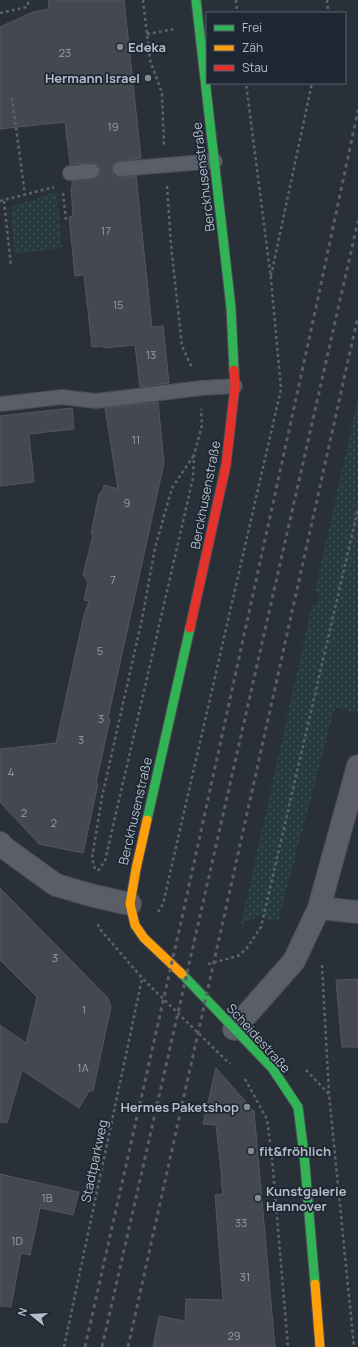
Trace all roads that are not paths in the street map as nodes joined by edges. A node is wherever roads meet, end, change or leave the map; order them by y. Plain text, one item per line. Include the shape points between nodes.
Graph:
1 (197, 0) edge
2 (206, 80) edge
3 (206, 84) edge
4 (215, 161) junction
5 (120, 169) dead end
6 (92, 171) dead end
7 (70, 173) dead end
8 (235, 386) junction
9 (0, 404) edge
10 (358, 766) edge
11 (0, 843) edge
12 (130, 904) junction
13 (319, 908) junction
14 (358, 912) edge
15 (144, 938) joint
16 (234, 1030) junction
17 (320, 1347) edge

1 - 2 street, Berckhusenstraße
3 - 4 street, Berckhusenstraße
4 - 5 lane
4 - 8 street, Berckhusenstraße via 231,308
6 - 7 lane
8 - 9 lane via 96,401 62,397
8 - 12 street, Berckhusenstraße via 226,465
10 - 13 street
11 - 12 street via 56,885
12 - 15 street, Berckhusenstraße via 135,925
13 - 14 street
13 - 16 street via 294,961
15 - 16 street, Scheidestraße
16 - 17 street, Scheidestraße via 272,1068 298,1107

